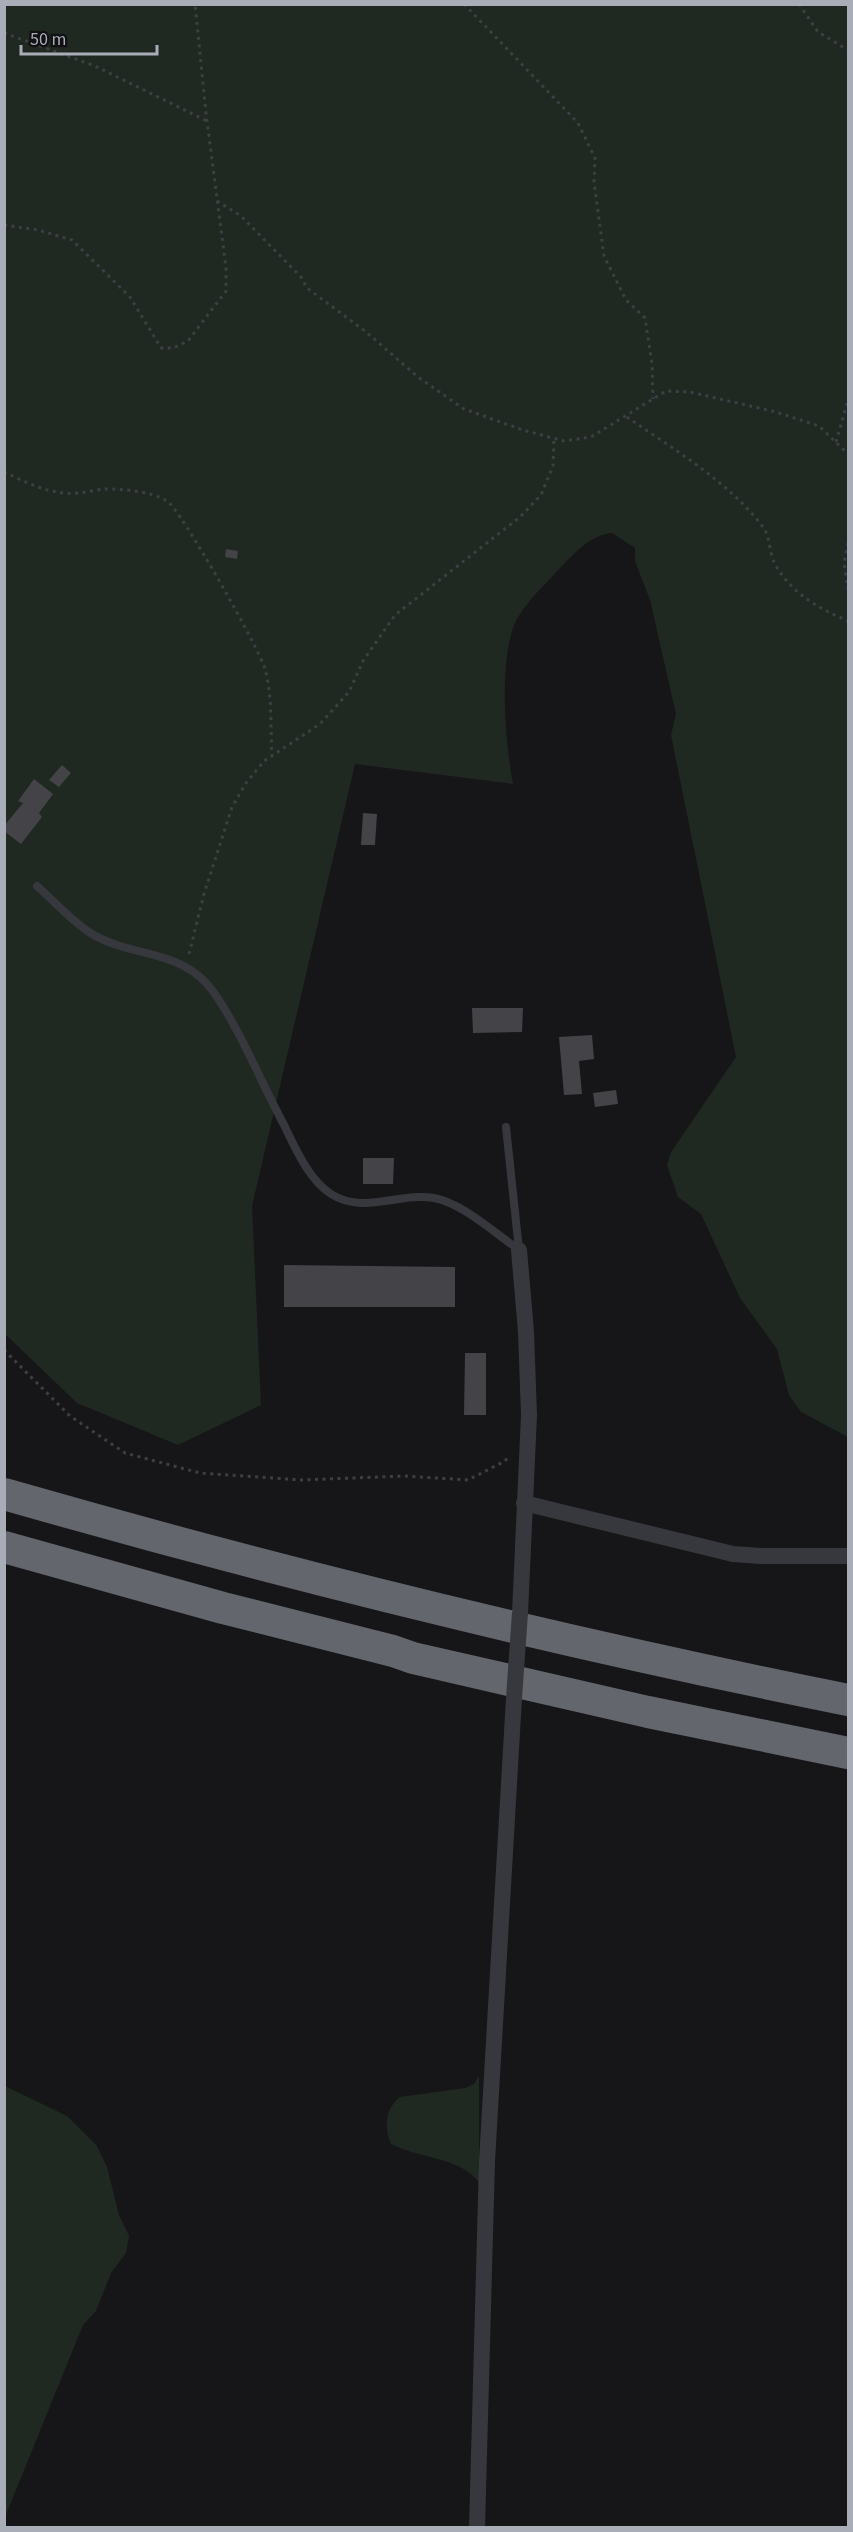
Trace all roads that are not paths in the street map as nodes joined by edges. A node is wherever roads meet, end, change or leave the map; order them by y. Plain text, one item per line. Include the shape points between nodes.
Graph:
1 (37, 886) dead end
2 (506, 1127) dead end
3 (519, 1250) junction
4 (4, 1494) edge
5 (524, 1503) junction
6 (4, 1547) edge
7 (849, 1556) edge
8 (849, 1700) edge
9 (849, 1753) edge
10 (477, 2528) edge

1 - 3 lane via 89,933 186,966 200,975 215,994 295,1148 315,1179 330,1193 358,1203 436,1198 459,1208
2 - 3 lane
3 - 5 street via 526,1332 528,1436
4 - 8 highway via 357,1590 612,1651
5 - 7 street via 733,1554
5 - 10 street, bridge via 487,2161
6 - 9 highway via 414,1658

